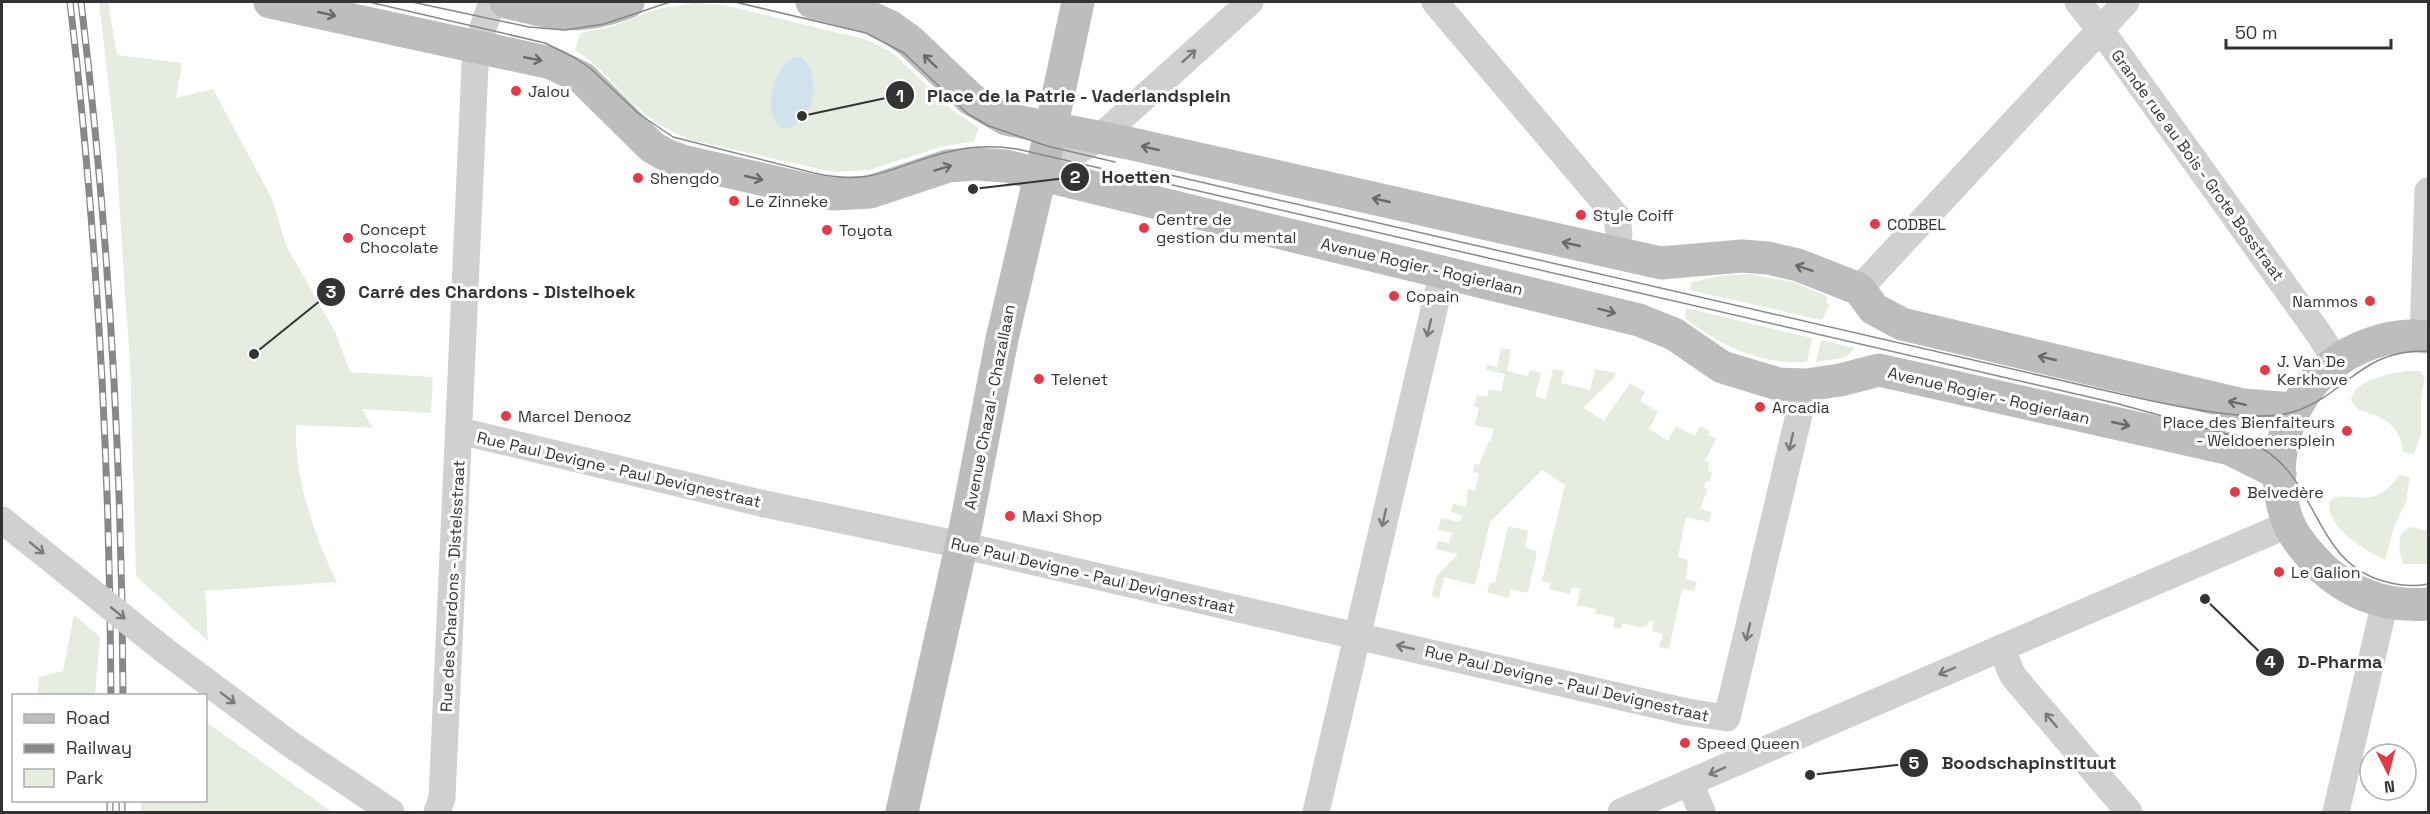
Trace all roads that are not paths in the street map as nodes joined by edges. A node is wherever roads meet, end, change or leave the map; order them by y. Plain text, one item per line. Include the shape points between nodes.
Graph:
1 (270, 2) edge
2 (492, 2) edge
3 (506, 2) edge
4 (628, 2) edge
5 (812, 2) edge
6 (1078, 2) edge
7 (1250, 2) edge
8 (1435, 2) edge
9 (2078, 2) edge
10 (2126, 2) edge
11 (2100, 29) junction
12 (476, 48) junction
13 (1051, 129) junction
14 (1099, 138) junction
15 (1040, 174) junction
16 (2428, 191) edge
17 (1615, 254) junction
18 (1443, 271) junction
19 (1859, 290) junction
20 (2426, 336) edge
21 (2336, 362) junction
22 (1806, 385) junction
23 (2295, 409) junction
24 (460, 431) junction
25 (2280, 474) junction
26 (2, 520) edge
27 (2289, 524) junction
28 (961, 544) junction
29 (2385, 602) junction
30 (2428, 604) edge
31 (1356, 636) junction
32 (2001, 648) junction
33 (1690, 783) junction
34 (391, 813) edge
35 (437, 813) edge
36 (902, 813) edge
37 (1316, 813) edge
38 (1621, 813) edge
39 (1702, 813) edge
40 (2129, 813) edge
41 (2336, 813) edge

1 -> 12 street
2 - 12 street, Rue des Chardons - Distelsstraat
3 - 4 street via 570,15 589,14
13 -> 5 street via 995,115 971,99 889,26 867,16
6 - 13 street, Avenue Chazal - Chazallaan
14 -> 7 street
8 - 17 street via 1617,217
9 - 11 street, Grande rue au Bois - Grote Bosstraat
10 - 11 street
11 - 19 street
11 - 21 street, Grande rue au Bois - Grote Bosstraat
12 -> 15 street, Avenue Rogier - Rogierlaan via 568,70 582,78 652,147 666,155 809,190 833,194 870,192 962,164 1006,166
12 - 24 street, Rue des Chardons - Distelsstraat
13 - 14 street
13 - 15 street, Avenue Chazal - Chazallaan
14 - 15 street
17 -> 14 street
15 - 18 street, Avenue Rogier - Rogierlaan
15 - 28 street, Avenue Chazal - Chazallaan
16 - 20 street
19 -> 17 street via 1798,265 1768,258 1742,256 1660,263
18 -> 22 street, Avenue Rogier - Rogierlaan via 1639,320 1674,334 1731,370 1778,384
18 -> 31 street
23 -> 19 street via 2243,405 1902,324 1874,309
20 - 21 street via 2377,341
21 - 23 street via 2319,375
22 -> 25 street, Avenue Rogier - Rogierlaan via 1879,370 1892,372 2230,449
22 -> 31 street, Rue Paul Devigne - Paul Devignestraat via 1727,718
23 - 25 street via 2283,441
24 - 28 street, Rue Paul Devigne - Paul Devignestraat via 765,504
24 - 35 street, Rue des Chardons - Distelsstraat via 442,798
25 - 27 street
26 -> 34 street, bridge via 164,650
27 - 29 street via 2321,568 2356,592
27 - 32 street
28 - 31 street, Rue Paul Devigne - Paul Devignestraat
28 - 36 street, Avenue Chazal - Chazallaan
29 - 30 street
29 - 41 street
31 - 37 street
32 -> 33 street
40 -> 32 street via 2013,676
33 - 38 street
33 - 39 street

